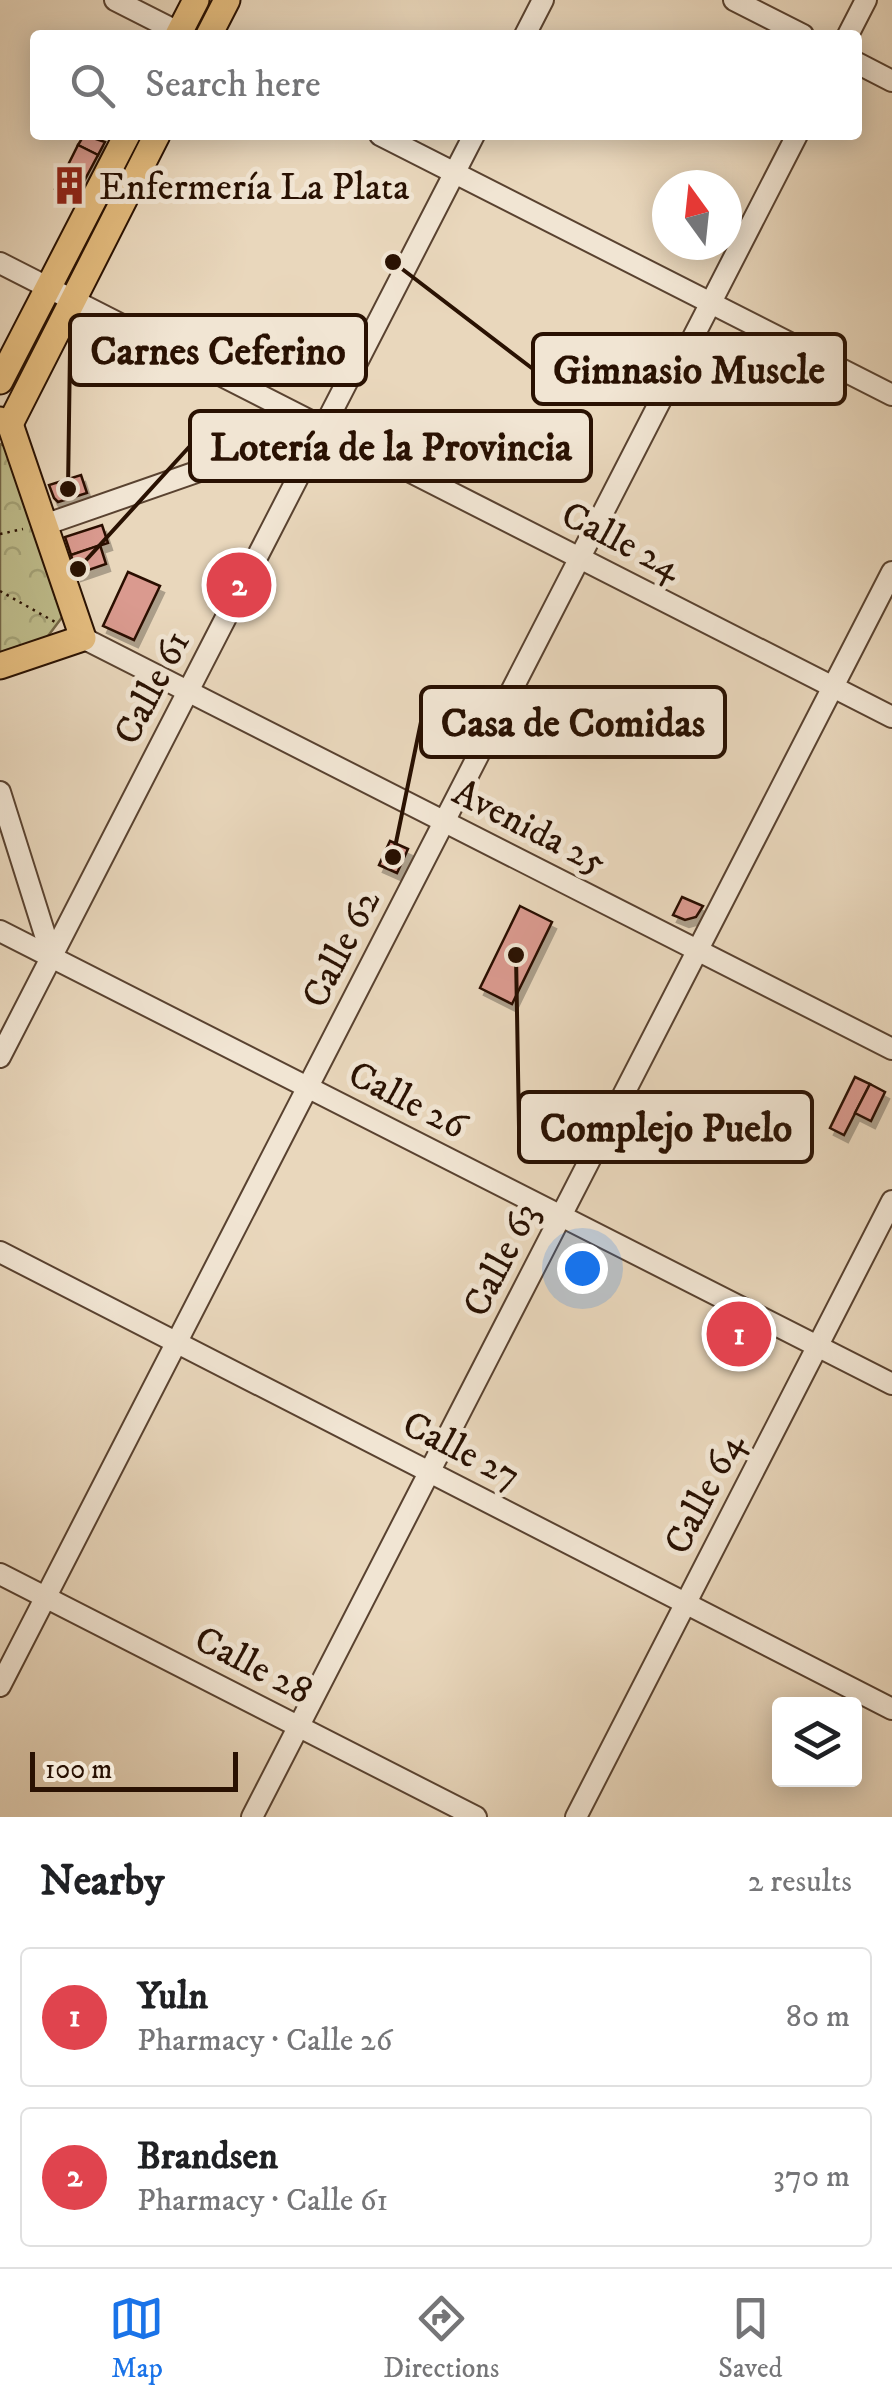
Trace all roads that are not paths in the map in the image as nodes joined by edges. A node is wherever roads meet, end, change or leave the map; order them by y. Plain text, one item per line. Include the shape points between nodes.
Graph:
1 (115, 0) edge
2 (196, 0) edge
3 (227, 0) edge
4 (543, 0) edge
5 (734, 0) edge
6 (866, 0) edge
7 (172, 30) edge
8 (182, 30) edge
9 (212, 30) edge
10 (528, 30) edge
11 (792, 30) edge
12 (851, 30) edge
13 (862, 66) edge
14 (892, 81) edge
15 (124, 140) edge
16 (155, 140) edge
17 (390, 140) edge
18 (471, 140) edge
19 (794, 140) edge
20 (454, 172) junction
21 (0, 263) edge
22 (48, 288) junction
23 (72, 300) junction
24 (711, 303) junction
25 (0, 382) edge
26 (892, 395) edge
27 (5, 422) edge
28 (323, 428) junction
29 (44, 525) junction
30 (580, 558) junction
31 (892, 572) edge
32 (83, 638) junction
33 (0, 666) edge
34 (833, 686) junction
35 (188, 691) junction
36 (892, 716) edge
37 (0, 792) edge
38 (444, 822) junction
39 (0, 930) edge
40 (698, 950) junction
41 (52, 957) junction
42 (892, 1049) edge
43 (0, 1057) edge
44 (308, 1087) junction
45 (892, 1201) edge
46 (561, 1216) junction
47 (0, 1252) edge
48 (176, 1342) junction
49 (818, 1346) junction
50 (892, 1384) edge
51 (430, 1472) junction
52 (0, 1574) edge
53 (46, 1597) junction
54 (686, 1603) junction
55 (0, 1686) edge
56 (892, 1709) edge
57 (299, 1726) junction
58 (252, 1817) edge
59 (476, 1817) edge
60 (576, 1817) edge

1 - 7 street
2 - 8 main road
3 - 9 main road
4 - 10 street
5 - 11 street
6 - 12 street
13 - 14 street
15 - 22 main road
16 - 23 main road
17 - 20 street
18 - 20 street, Calle 61
19 - 24 street, Calle 62
20 - 24 street
20 - 28 street, Calle 61
21 - 22 street, Calle 24
22 - 23 street, Calle 24
22 - 25 main road
23 - 27 main road
23 - 28 street, Calle 24
24 - 26 street
24 - 30 street, Calle 62
27 - 29 main road
28 - 29 street
28 - 30 street, Calle 24
28 - 35 street, Calle 61
29 - 32 main road
30 - 34 street, Calle 24
30 - 38 street, Calle 62
31 - 34 street, Calle 63
32 - 33 main road
32 - 35 street, Avenida 25
34 - 36 street, Calle 24
34 - 40 street, Calle 63
35 - 38 street, Avenida 25
35 - 41 street, Calle 61
37 - 41 street
38 - 40 street, Avenida 25
38 - 44 street, Calle 62
39 - 41 street, Calle 26
40 - 42 street, Avenida 25
40 - 46 street, Calle 63
41 - 43 street, Calle 61
41 - 44 street, Calle 26
44 - 46 street, Calle 26
44 - 48 street, Calle 62
45 - 49 street, Calle 64
46 - 49 street, Calle 26
46 - 51 street, Calle 63
47 - 48 street, Calle 27
48 - 51 street, Calle 27
48 - 53 street, Calle 62
49 - 50 street, Calle 26
49 - 54 street, Calle 64
51 - 54 street, Calle 27
51 - 57 street, Calle 63
52 - 53 street, Calle 28
53 - 55 street, Calle 62
53 - 57 street, Calle 28
54 - 56 street, Calle 27
54 - 60 street, Calle 64
57 - 58 street, Calle 63
57 - 59 street, Calle 28

